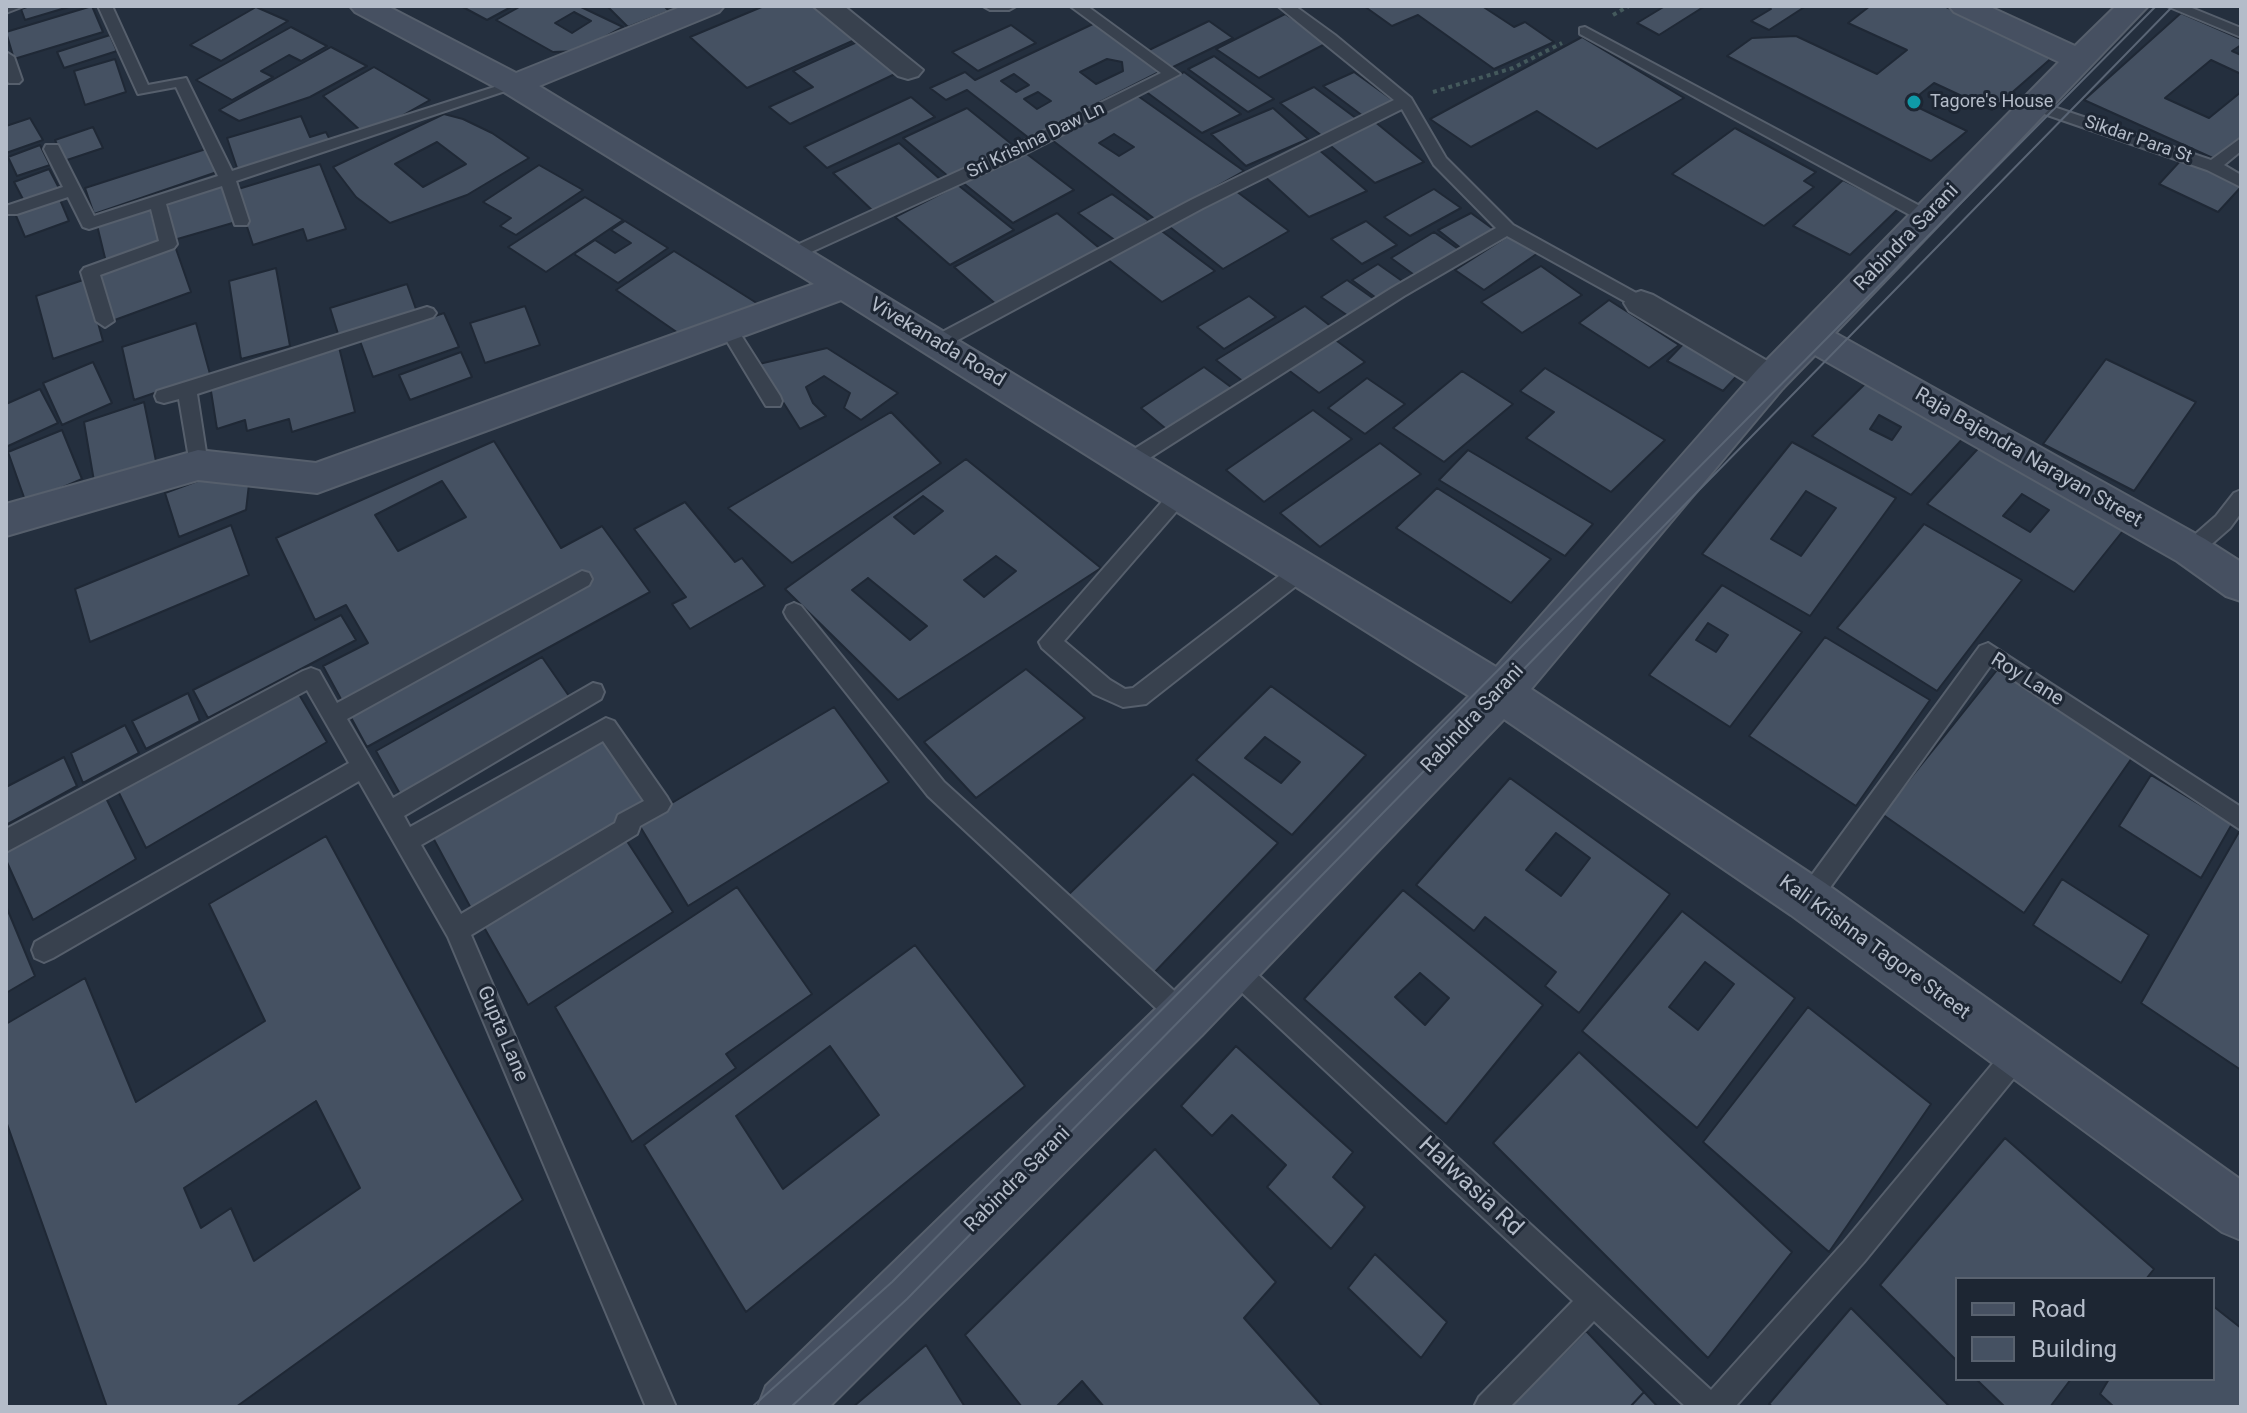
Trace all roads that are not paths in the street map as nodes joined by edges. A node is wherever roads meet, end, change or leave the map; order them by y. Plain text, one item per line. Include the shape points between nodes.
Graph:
1 (17, 6) edge
2 (105, 6) edge
3 (365, 6) edge
4 (709, 6) edge
5 (827, 6) edge
6 (990, 6) edge
7 (1009, 6) edge
8 (1077, 6) edge
9 (1285, 6) edge
10 (1964, 6) edge
11 (2133, 6) edge
12 (2174, 6) edge
13 (6, 9) edge
14 (1585, 31) road end
15 (2241, 33) edge
16 (6, 57) edge
17 (2080, 60) junction
18 (908, 70) dead end
19 (14, 80) dead end
20 (515, 85) junction
21 (1405, 101) junction
22 (2033, 105) junction
23 (2241, 143) edge
24 (52, 149) dead end
25 (2213, 166) junction
26 (227, 177) junction
27 (2241, 182) edge
28 (72, 190) junction
29 (157, 200) junction
30 (11, 210) dead end
31 (1927, 217) junction
32 (241, 221) dead end
33 (1507, 229) junction
34 (792, 254) junction
35 (844, 286) junction
36 (1641, 303) joint
37 (427, 313) dead end
38 (105, 321) dead end
39 (728, 328) junction
40 (1813, 337) junction
41 (937, 343) junction
42 (1770, 379) junction
43 (187, 390) junction
44 (164, 396) dead end
45 (773, 401) dead end
46 (1130, 461) junction
47 (198, 465) junction
48 (1181, 493) junction
49 (2241, 498) edge
50 (6, 520) edge
51 (2191, 550) junction
52 (1303, 569) junction
53 (582, 579) dead end
54 (2241, 584) edge
55 (794, 612) dead end
56 (593, 692) dead end
57 (1501, 693) junction
58 (333, 716) junction
59 (363, 767) junction
60 (389, 812) junction
61 (2241, 820) edge
62 (6, 841) edge
63 (406, 841) junction
64 (1808, 899) junction
65 (457, 930) junction
66 (44, 950) dead end
67 (1232, 967) junction
68 (1184, 1017) junction
69 (2019, 1052) junction
70 (2241, 1213) edge
71 (1594, 1300) junction
72 (661, 1407) edge
73 (787, 1407) edge
74 (1489, 1407) edge
75 (1708, 1407) edge
76 (1715, 1407) edge

1 - 13 lane
2 - 26 lane via 143,91 181,81
3 - 20 main road, Vivekanada Road
4 - 20 main road
5 - 18 street
6 - 7 lane
8 - 34 lane, Sri Krishna Daw Ln via 1172,74
9 - 21 lane
10 - 17 main road
11 - 17 main road, Rabindra Sarani
12 - 15 lane
14 - 31 lane
16 - 19 lane
17 - 22 main road, Rabindra Sarani
20 - 26 lane
20 - 34 main road, Vivekanada Road
21 - 33 lane via 1440,161
21 - 41 lane via 1197,204
22 - 25 lane, Sikdar Para St
22 - 31 main road, Rabindra Sarani
23 - 25 lane
24 - 28 lane
25 - 27 lane, Sikdar Para St
26 - 29 lane
26 - 32 lane
28 - 29 lane via 89,223
28 - 30 lane
29 - 38 lane via 168,244 90,272
31 - 40 main road, Rabindra Sarani
33 - 36 lane
33 - 46 lane
34 - 35 main road, Vivekanada Road
35 - 39 main road
35 - 41 main road, Vivekanada Road
36 - 42 street
37 - 43 lane
39 - 45 lane
39 - 47 main road via 317,478
40 - 42 main road, Rabindra Sarani
40 - 51 main road, Raja Bajendra Narayan Street
41 - 46 main road, Vivekanada Road
42 - 57 main road, Rabindra Sarani
43 - 44 lane
43 - 47 lane
46 - 48 main road, Vivekanada Road
47 - 50 main road
48 - 52 main road, Vivekanada Road
48 - 52 lane via 1050,642 1102,687 1123,698 1138,697
49 - 51 lane
51 - 54 main road, Raja Bajendra Narayan Street
52 - 57 main road, Vivekanada Road
53 - 58 lane
55 - 68 lane via 936,789
56 - 60 lane
57 - 64 main road, Kali Krishna Tagore Street
57 - 67 main road, Rabindra Sarani
58 - 59 lane, Gupta Lane
58 - 62 lane, Gupta Lane via 311,677
59 - 60 lane, Gupta Lane
59 - 66 lane
60 - 63 lane, Gupta Lane
61 - 64 lane, Roy Lane via 1988,652
63 - 65 lane, Gupta Lane
63 - 65 lane via 606,728 659,804
64 - 69 main road, Kali Krishna Tagore Street
65 - 72 lane, Gupta Lane
67 - 68 main road, Rabindra Sarani
67 - 71 lane, Halwasia Rd
68 - 73 main road, Rabindra Sarani
69 - 70 main road, Kali Krishna Tagore Street
69 - 76 lane via 1854,1252
71 - 74 lane
71 - 75 lane, Halwasia Rd

